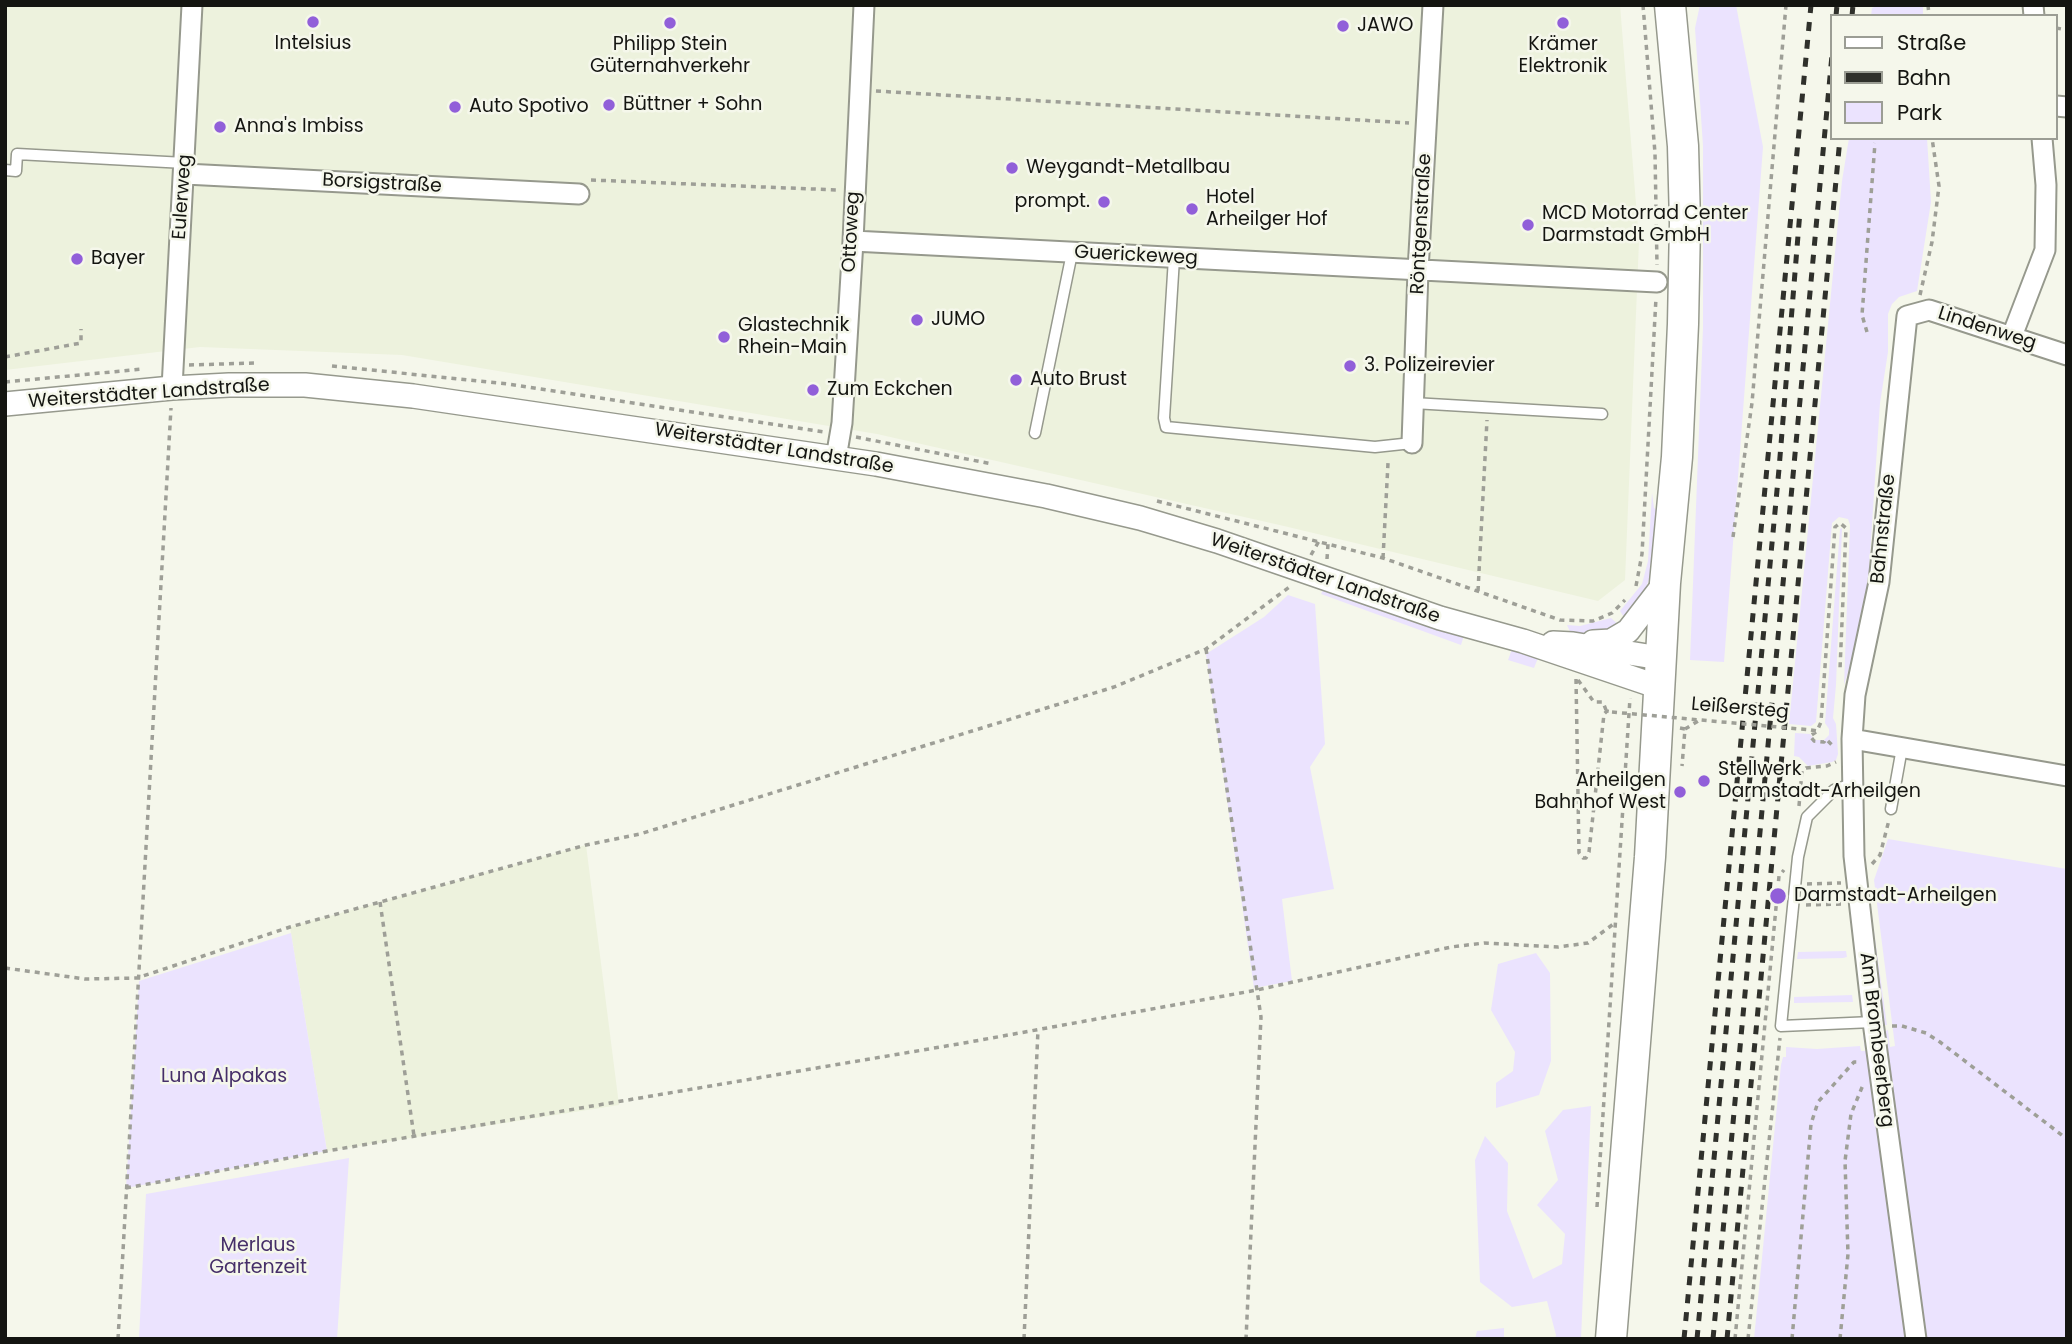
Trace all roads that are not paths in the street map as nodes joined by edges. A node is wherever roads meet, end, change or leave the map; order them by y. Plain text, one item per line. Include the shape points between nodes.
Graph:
1 (192, 5) edge
2 (864, 5) edge
3 (1433, 5) edge
4 (1670, 5) edge
5 (2042, 140) edge
6 (185, 168) junction
7 (5, 170) edge
8 (579, 194) road end
9 (853, 241) junction
10 (1072, 253) junction
11 (1174, 258) junction
12 (1418, 271) junction
13 (1657, 282) road end
14 (1907, 316) joint
15 (2012, 336) junction
16 (2067, 355) edge
17 (172, 388) junction
18 (1413, 403) junction
19 (5, 404) edge
20 (1602, 414) dead end
21 (1035, 433) dead end
22 (1412, 443) joint
23 (836, 458) junction
24 (1665, 583) junction
25 (1522, 641) junction
26 (1573, 644) junction
27 (1660, 673) junction
28 (1845, 744) junction
29 (1902, 748) junction
30 (2067, 776) edge
31 (1852, 784) junction
32 (1891, 809) road end
33 (1873, 1022) junction
34 (1611, 1339) edge
35 (1916, 1339) edge

1 - 6 street, Eulerweg
2 - 9 street, Ottoweg
3 - 12 street, Röntgenstraße
4 - 24 main road via 1685,223 1676,457
5 - 15 street via 2045,250
6 - 7 lane via 17,154 16,171
6 - 8 street, Borsigstraße
6 - 17 street, Eulerweg
9 - 10 street, Guerickeweg
9 - 23 street, Ottoweg
10 - 11 street, Guerickeweg
10 - 21 lane
11 - 12 street, Guerickeweg
11 - 22 lane via 1166,427 1375,447
12 - 13 street, Guerickeweg
12 - 18 street, Röntgenstraße
14 - 15 street, Lindenweg via 1928,310
14 - 28 street, Bahnstraße via 1879,583
15 - 16 street, Lindenweg
17 - 19 street, Weiterstädter Landstraße
17 - 23 street, Weiterstädter Landstraße via 254,385 364,390
18 - 20 lane
18 - 22 street, Röntgenstraße
23 - 25 street, Weiterstädter Landstraße via 1046,496 1140,519
24 - 26 street via 1628,631 1611,641
24 - 27 main road
25 - 26 street, Weiterstädter Landstraße
25 - 27 street, Weiterstädter Landstraße
26 - 27 street, Weiterstädter Landstraße
27 - 34 main road via 1650,857
28 - 29 street
28 - 31 street, Am Brombeerberg
29 - 30 street
29 - 32 lane
31 - 33 street, Am Brombeerberg via 1854,856
31 - 33 lane via 1835,790 1807,817 1798,857 1781,1026
33 - 35 street, Am Brombeerberg

